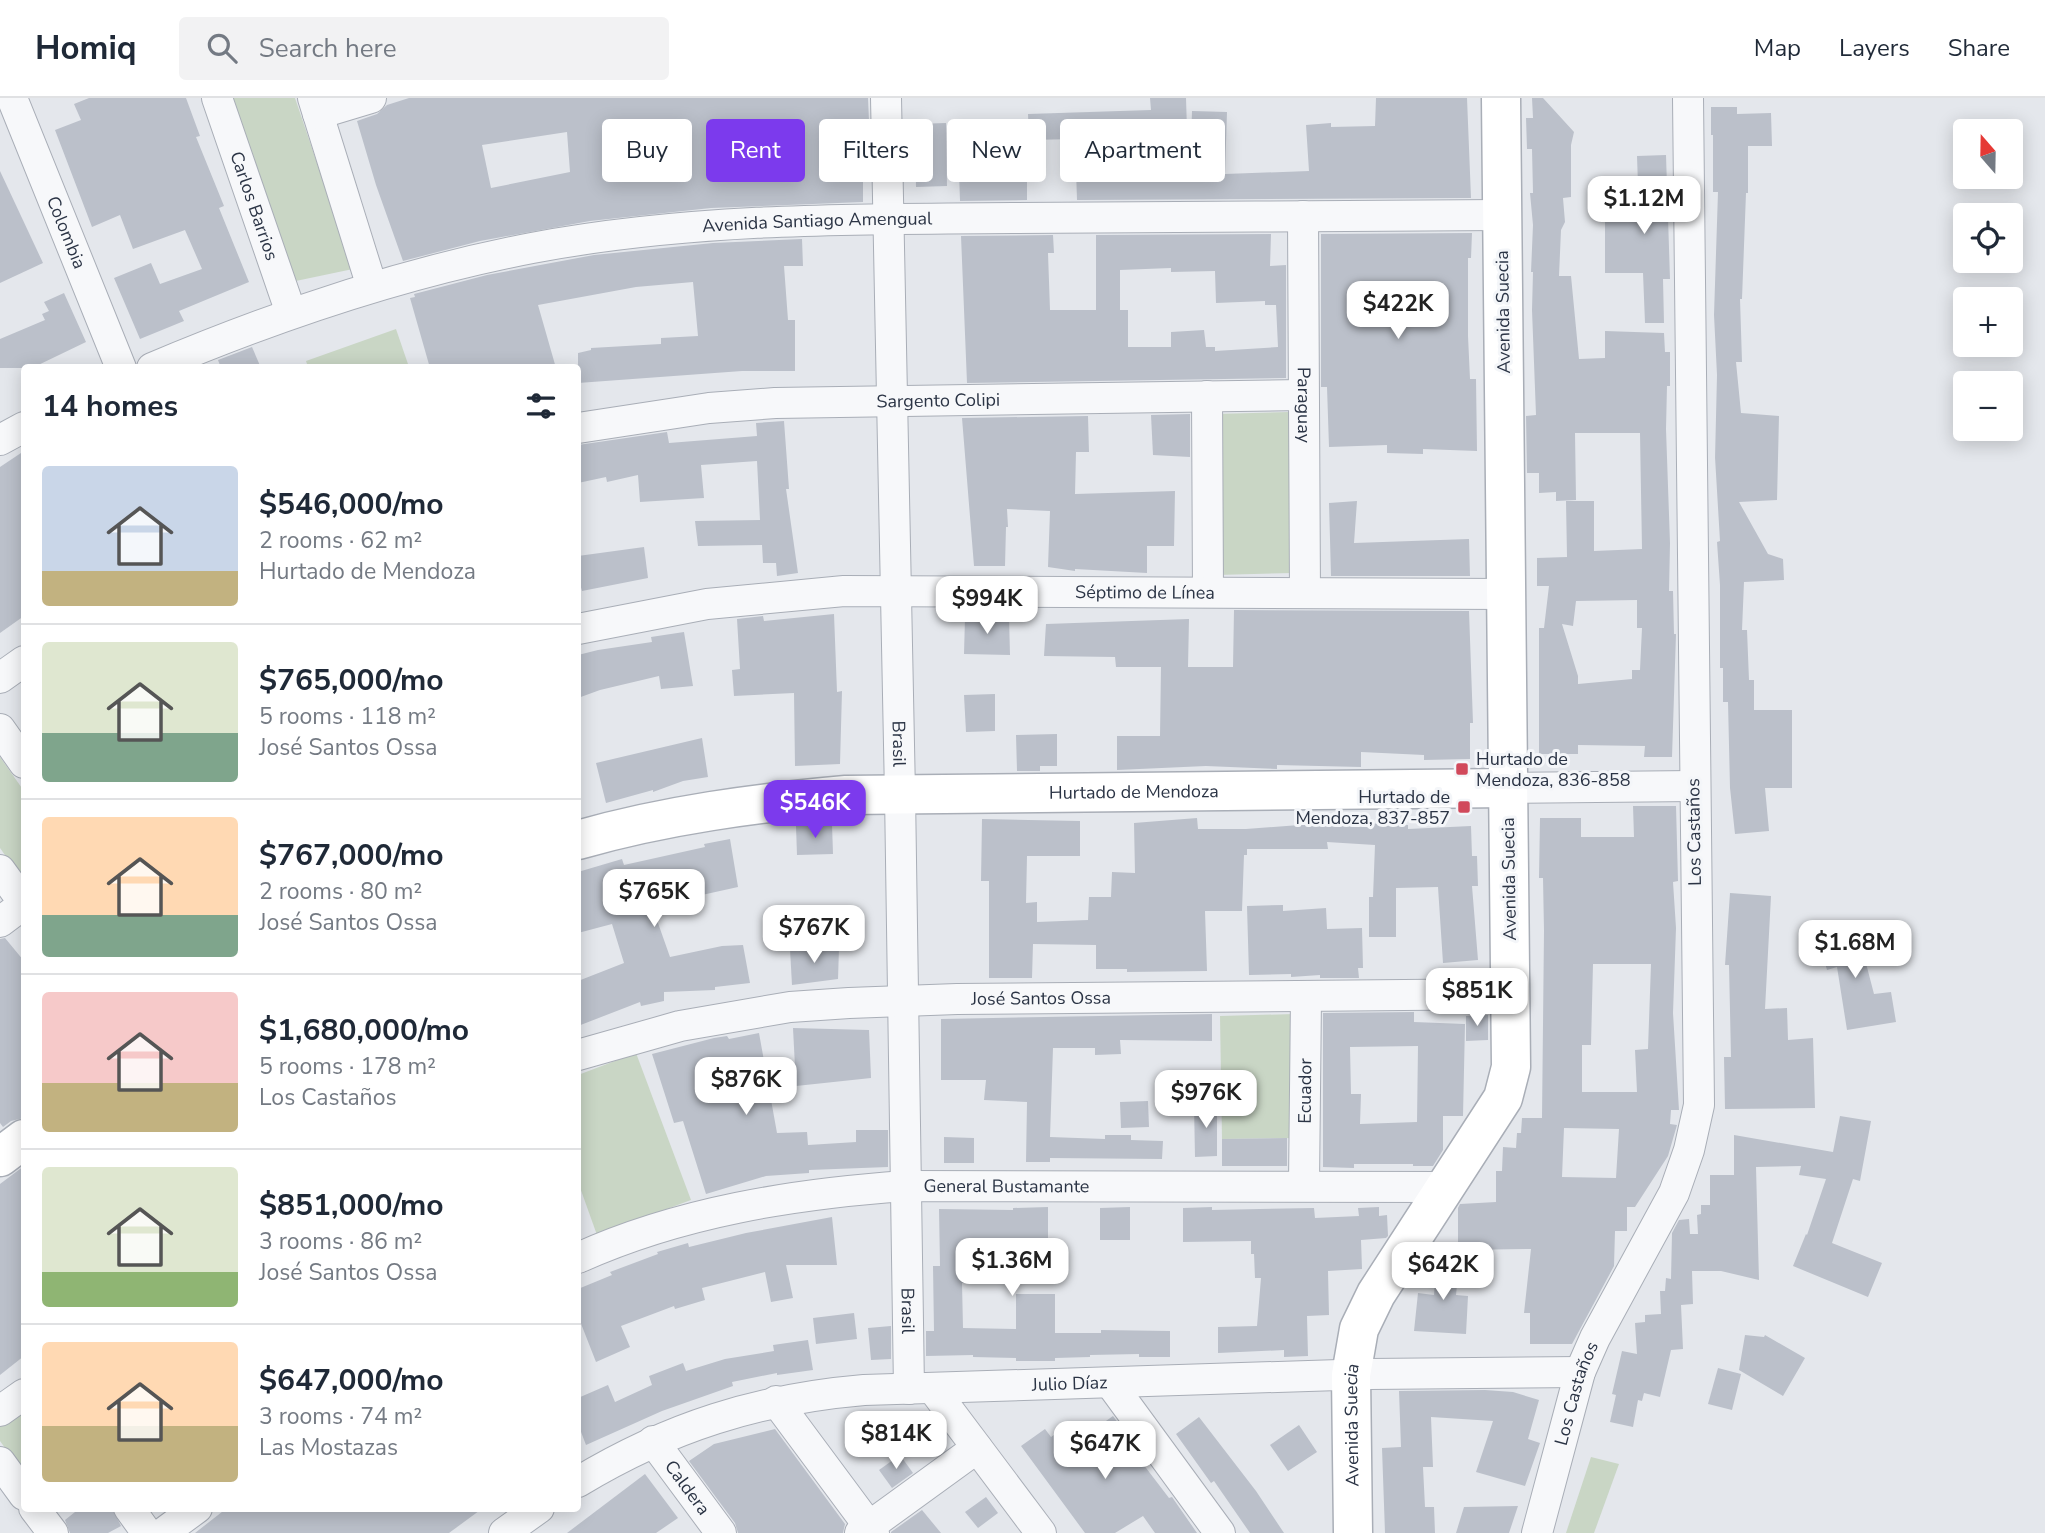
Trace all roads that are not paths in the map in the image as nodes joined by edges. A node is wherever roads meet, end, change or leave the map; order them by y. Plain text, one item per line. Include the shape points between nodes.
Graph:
1 (12, 98) edge
2 (217, 98) edge
3 (371, 98) edge
4 (886, 98) edge
5 (1502, 98) edge
6 (1688, 98) edge
7 (316, 106) edge
8 (1502, 215) junction
9 (1303, 216) junction
10 (888, 219) junction
11 (372, 287) junction
12 (291, 313) junction
13 (119, 364) edge
14 (162, 364) edge
15 (1302, 395) junction
16 (1207, 396) junction
17 (891, 400) junction
18 (581, 428) edge
19 (21, 430) edge
20 (0, 440) edge
21 (894, 591) junction
22 (1208, 592) junction
23 (1305, 593) junction
24 (1507, 594) junction
25 (581, 628) edge
26 (21, 663) edge
27 (0, 678) edge
28 (0, 729) edge
29 (21, 760) edge
30 (1694, 786) junction
31 (1508, 788) junction
32 (900, 794) junction
33 (581, 839) edge
34 (0, 870) edge
35 (21, 900) edge
36 (21, 906) edge
37 (0, 922) edge
38 (1511, 994) junction
39 (1306, 996) junction
40 (901, 1000) junction
41 (581, 1054) edge
42 (21, 1141) edge
43 (0, 1157) edge
44 (1304, 1185) junction
45 (905, 1186) junction
46 (1445, 1187) junction
47 (581, 1257) edge
48 (1580, 1371) junction
49 (1351, 1375) junction
50 (1111, 1384) junction
51 (921, 1389) junction
52 (21, 1396) edge
53 (776, 1401) junction
54 (0, 1411) edge
55 (653, 1441) junction
56 (977, 1448) junction
57 (0, 1462) edge
58 (581, 1480) edge
59 (21, 1491) edge
60 (37, 1512) edge
61 (132, 1512) edge
62 (192, 1512) edge
63 (867, 1531) edge
64 (53, 1533) edge
65 (147, 1533) edge
66 (163, 1533) edge
67 (721, 1533) edge
68 (1041, 1533) edge
69 (1220, 1533) edge
70 (1353, 1533) edge
71 (1537, 1533) edge

1 - 13 street, Colombia
2 - 12 street, Carlos Barrios
3 - 7 street
4 - 10 street, Brasil
5 - 8 main road, Avenida Suecia
6 - 30 street, Los Castaños
7 - 11 street
8 - 9 street, Avenida Santiago Amengual
8 - 24 main road, Avenida Suecia
9 - 10 street, Avenida Santiago Amengual
9 - 15 street, Paraguay
10 - 11 street, Avenida Santiago Amengual via 761,221 607,236 462,263
10 - 17 street, Brasil
11 - 12 street, Avenida Santiago Amengual
12 - 14 street, Avenida Santiago Amengual
15 - 16 street, Sargento Colipi
15 - 23 street, Paraguay
16 - 17 street, Sargento Colipi
16 - 22 street
17 - 18 street, Sargento Colipi via 709,408
17 - 21 street, Brasil
19 - 20 street
21 - 22 street, Séptimo de Línea
21 - 25 street, Séptimo de Línea via 755,598
21 - 32 street, Brasil
22 - 23 street, Séptimo de Línea
23 - 24 street, Séptimo de Línea
24 - 31 main road, Avenida Suecia
26 - 27 street
28 - 29 street
30 - 31 street, Hurtado de Mendoza
30 - 48 street, Los Castaños via 1699,1105 1675,1193
31 - 32 main road, Hurtado de Mendoza
31 - 38 main road, Avenida Suecia
32 - 33 main road, Hurtado de Mendoza via 833,796 714,810
32 - 40 street, Brasil
34 - 35 street
36 - 37 street
38 - 39 street, José Santos Ossa
38 - 46 main road, Avenida Suecia via 1508,1083
39 - 40 street, José Santos Ossa
39 - 44 street, Ecuador
40 - 41 street, José Santos Ossa via 790,1007 735,1016 680,1026
40 - 45 street, Brasil
42 - 43 main road
44 - 45 street, General Bustamante
44 - 46 street, General Bustamante
45 - 47 street, General Bustamante via 740,1207
45 - 51 street, Brasil
46 - 49 main road, Avenida Suecia via 1367,1311
48 - 49 street, Julio Díaz
48 - 71 street, Los Castaños
49 - 50 street, Julio Díaz
49 - 70 main road, Avenida Suecia
50 - 51 street, Julio Díaz
50 - 69 street
51 - 53 street, Julio Díaz
51 - 56 street
52 - 54 street
53 - 55 street, Julio Díaz
53 - 63 street
55 - 58 street, Julio Díaz
55 - 67 street, Caldera
56 - 63 street
56 - 68 street
57 - 59 street
60 - 64 street
61 - 65 street
62 - 66 street

